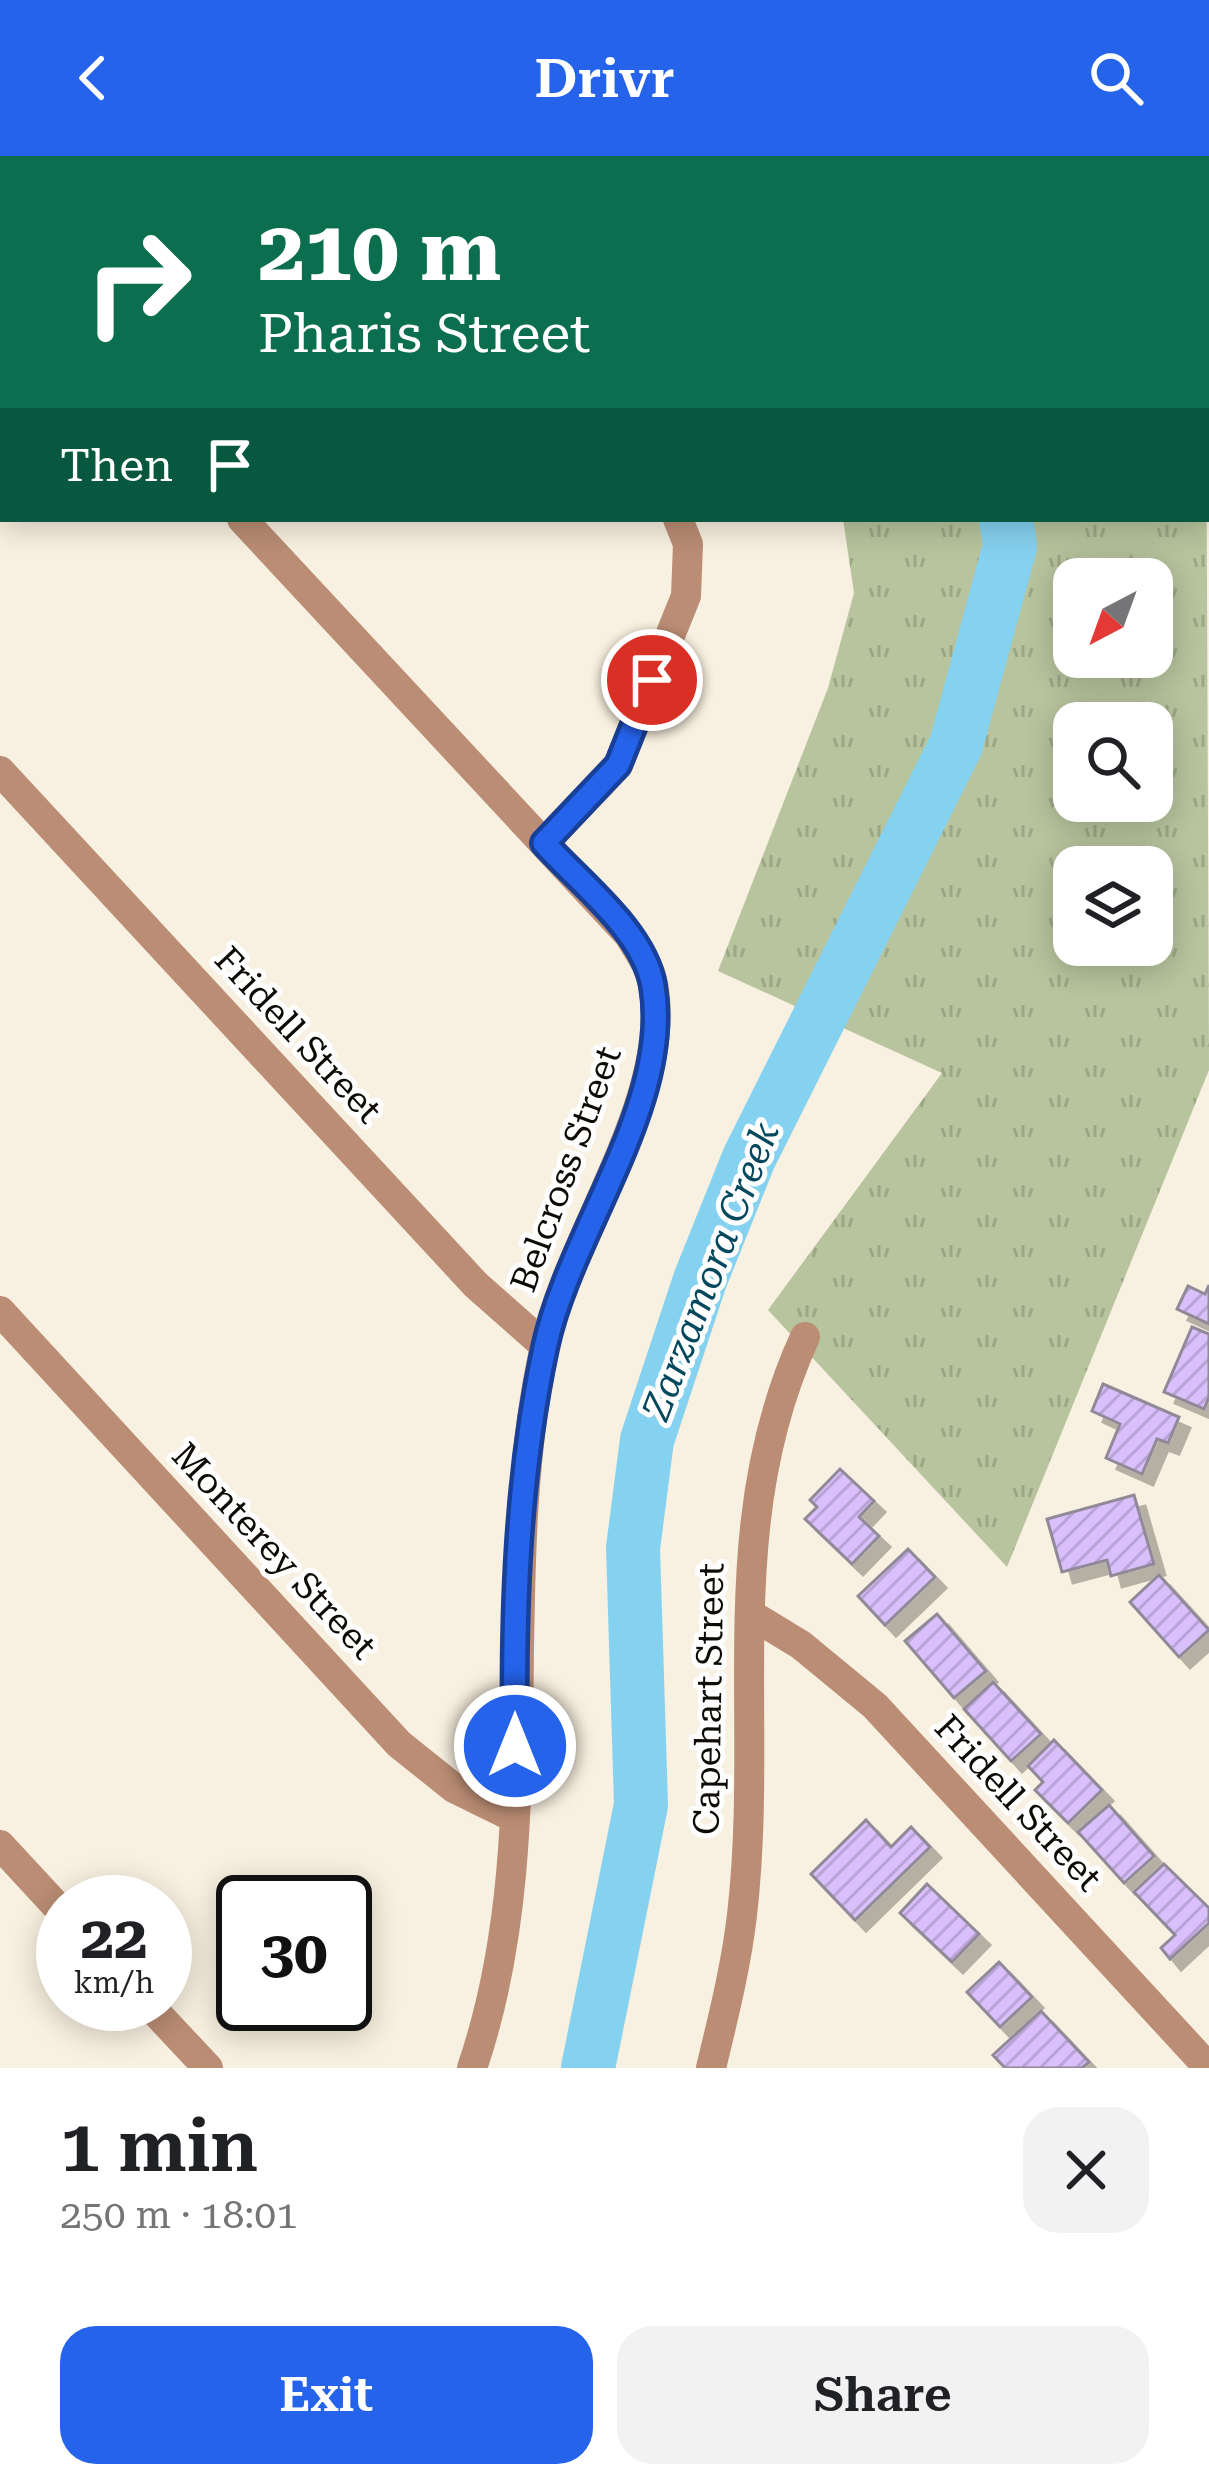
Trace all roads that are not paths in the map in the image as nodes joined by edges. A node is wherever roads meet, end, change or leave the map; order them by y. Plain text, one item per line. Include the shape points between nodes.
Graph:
1 (245, 522) edge
2 (679, 522) edge
3 (0, 771) edge
4 (544, 843) junction
5 (0, 1311) edge
6 (805, 1337) dead end
7 (545, 1346) junction
8 (749, 1615) junction
9 (513, 1817) junction
10 (0, 1845) edge
11 (36, 1884) edge
12 (173, 2031) edge
13 (208, 2068) edge
14 (472, 2068) edge
15 (710, 2068) edge
16 (1209, 2068) edge

1 - 4 street, Belcross Street
2 - 4 street via 688,544 686,596 618,765
3 - 7 street, Fridell Street via 476,1285
4 - 7 street, Belcross Street via 629,935 650,971 655,1036 626,1138
5 - 9 street, Monterey Street via 399,1744 454,1788
6 - 8 street, Capehart Street via 782,1386 759,1490
7 - 9 street, Belcross Street via 519,1526
8 - 15 street, Capehart Street via 742,1915
8 - 16 street, Fridell Street via 801,1645 874,1706
9 - 14 street, Belcross Street via 505,1937
10 - 11 street
12 - 13 street

